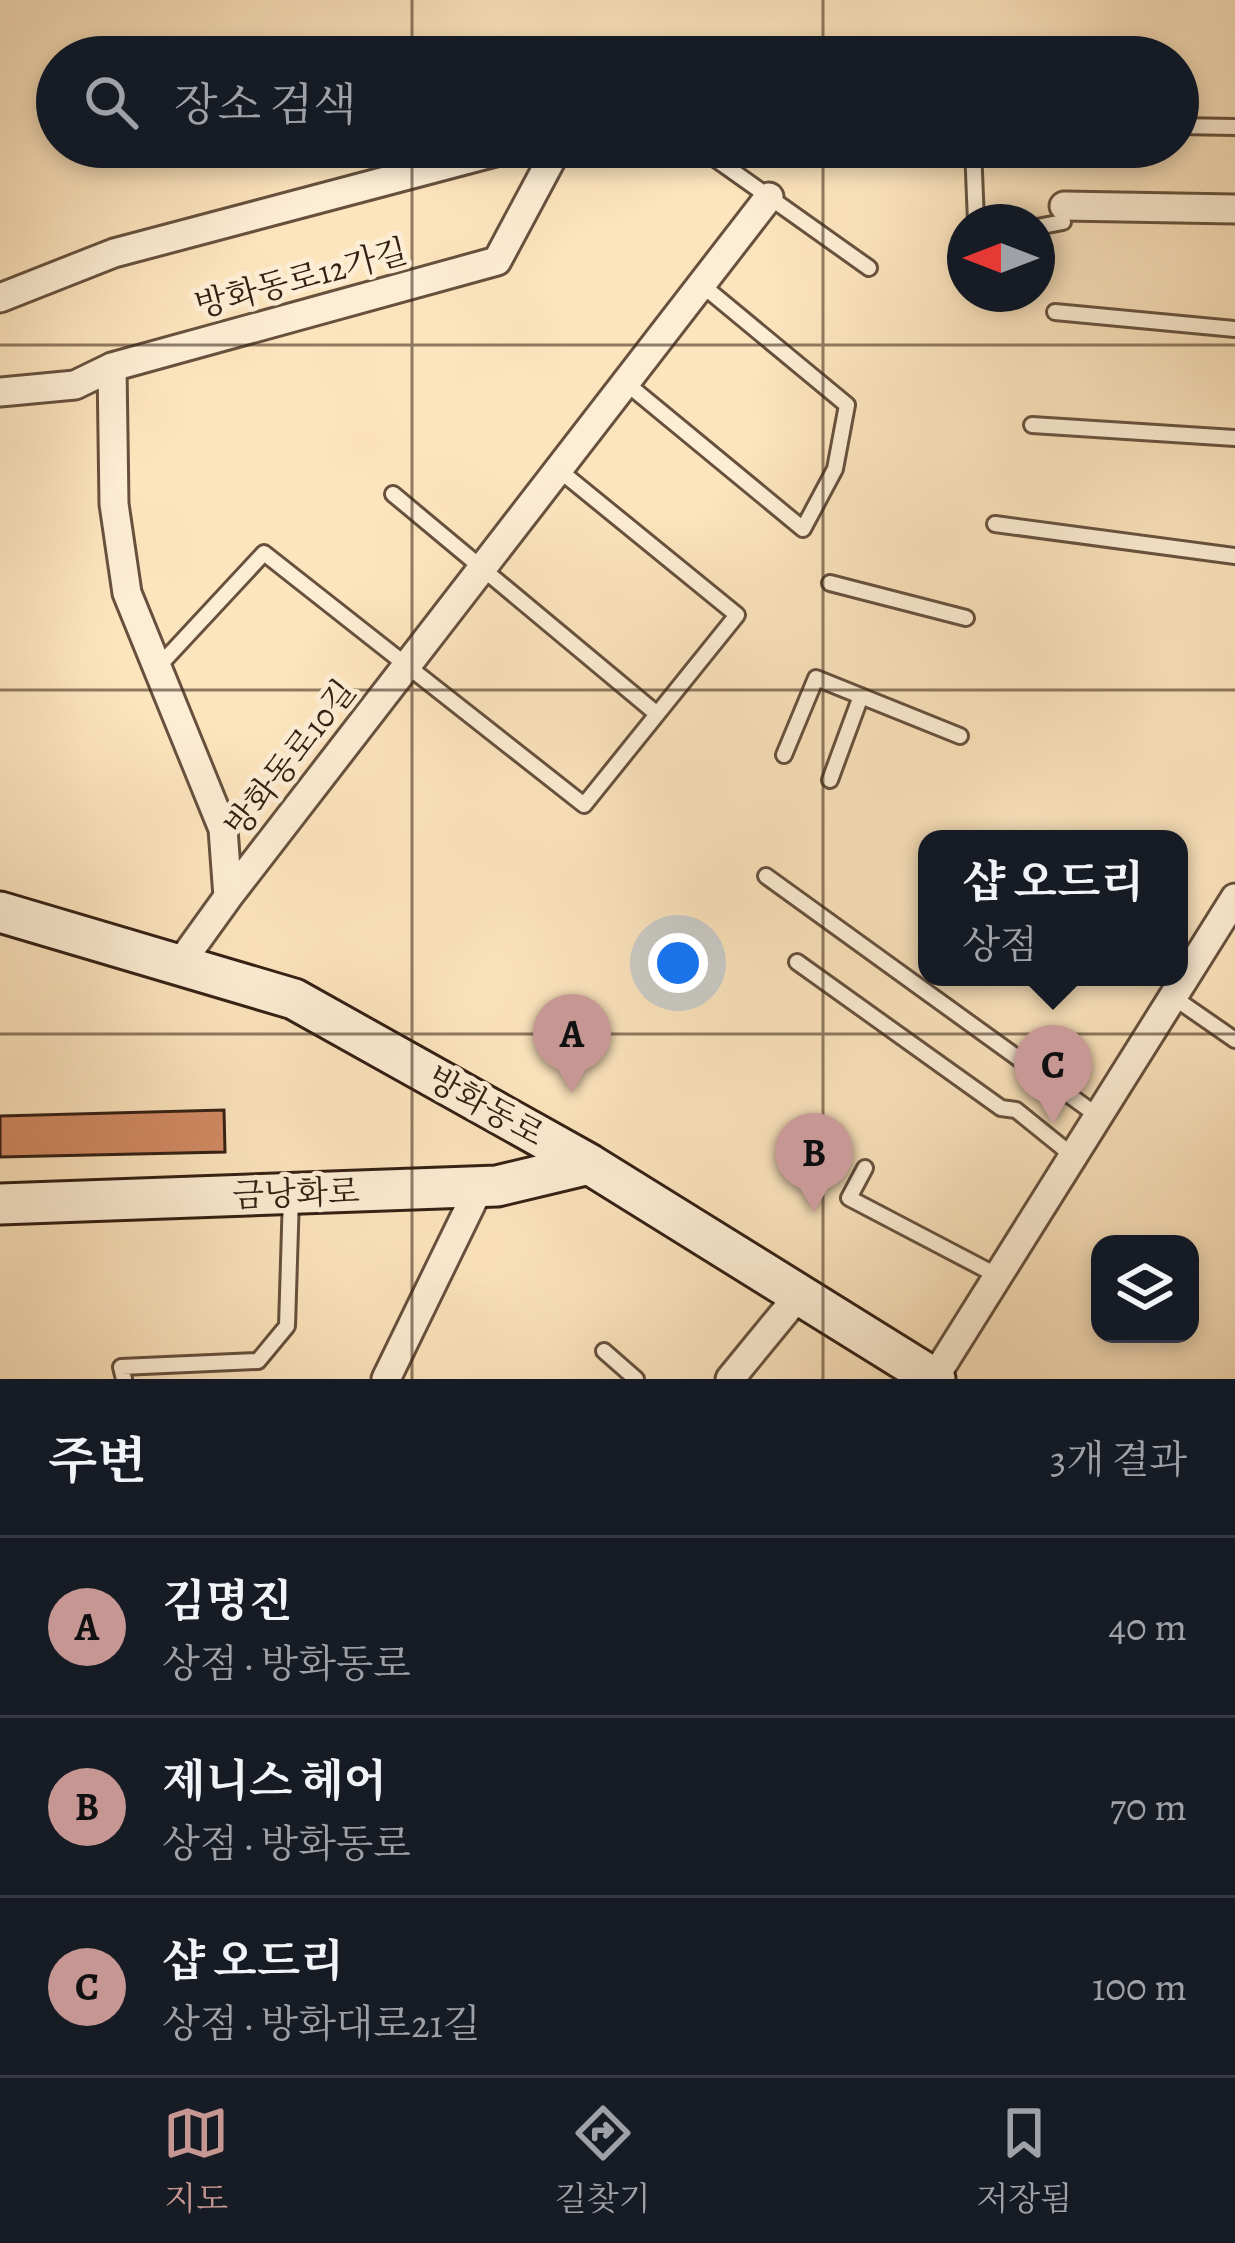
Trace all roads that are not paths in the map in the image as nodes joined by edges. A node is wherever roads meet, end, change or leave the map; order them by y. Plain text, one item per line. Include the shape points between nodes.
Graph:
1 (1199, 126) edge
2 (1235, 127) edge
3 (435, 168) edge
4 (547, 168) edge
5 (728, 168) edge
6 (974, 168) edge
7 (770, 197) junction
8 (975, 204) edge
9 (1235, 209) edge
10 (1063, 214) joint
11 (1055, 218) edge
12 (869, 268) dead end
13 (701, 285) junction
14 (0, 298) edge
15 (1055, 312) dead end
16 (1235, 328) edge
17 (112, 367) junction
18 (626, 383) junction
19 (0, 392) edge
20 (1032, 425) dead end
21 (1235, 439) edge
22 (559, 470) junction
23 (393, 494) dead end
24 (995, 524) dead end
25 (1235, 556) edge
26 (482, 568) junction
27 (830, 583) dead end
28 (966, 619) dead end
29 (408, 664) junction
30 (158, 668) junction
31 (861, 696) junction
32 (657, 714) junction
33 (960, 736) dead end
34 (784, 755) dead end
35 (830, 780) dead end
36 (766, 876) dead end
37 (228, 897) junction
38 (1235, 898) edge
39 (0, 912) edge
40 (796, 962) dead end
41 (179, 965) junction
42 (1188, 973) edge
43 (1180, 986) edge
44 (1173, 997) junction
45 (1235, 1040) edge
46 (1098, 1117) junction
47 (1073, 1156) junction
48 (589, 1164) junction
49 (865, 1168) dead end
50 (480, 1186) junction
51 (291, 1194) junction
52 (0, 1204) edge
53 (998, 1276) junction
54 (799, 1295) junction
55 (604, 1351) dead end
56 (934, 1378) edge
57 (124, 1379) edge
58 (386, 1379) edge
59 (636, 1379) edge
60 (730, 1379) edge

1 - 2 lane
3 - 14 street via 114,253
4 - 17 street, 방화동로12가길 via 496,261
5 - 7 lane
6 - 8 lane
7 - 12 lane
7 - 13 street, 방화동로10길
9 - 10 street
10 - 11 lane
13 - 18 street, 방화동로10길
13 - 18 lane via 847,405 835,469 803,529
15 - 16 lane
17 - 19 street, 방화동로12가길 via 75,385
17 - 30 street, 방화동로10길 via 114,504 124,571
18 - 22 street, 방화동로10길
20 - 21 lane
22 - 26 street, 방화동로10길
22 - 32 lane via 737,615
23 - 26 lane
24 - 25 lane
26 - 29 street, 방화동로10길
26 - 32 lane
27 - 28 lane
29 - 30 lane via 264,553
29 - 32 lane via 584,805
29 - 37 street, 방화동로10길
30 - 37 street, 방화동로10길 via 223,829
31 - 33 lane
31 - 34 lane via 816,678
31 - 35 lane
36 - 46 lane
37 - 41 street, 방화동로10길
38 - 42 street
39 - 41 main road, 방화동로
40 - 47 lane
41 - 48 main road, 방화동로 via 294,999
43 - 44 street
44 - 45 lane
44 - 46 street
46 - 47 street
47 - 53 street
48 - 50 main road, 금낭화로
48 - 54 main road, 방화동로
49 - 53 lane via 848,1198
50 - 51 main road, 금낭화로
50 - 58 street
51 - 52 main road, 금낭화로
51 - 57 lane via 287,1326 258,1360 121,1367
53 - 56 street
54 - 56 main road, 방화동로
54 - 60 street
55 - 59 lane

